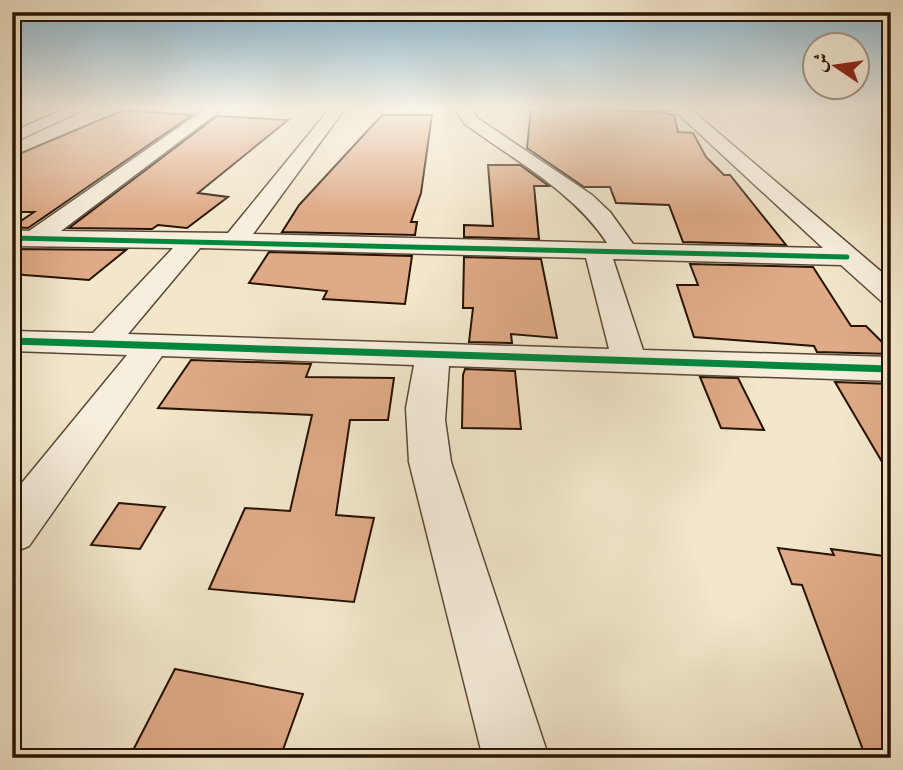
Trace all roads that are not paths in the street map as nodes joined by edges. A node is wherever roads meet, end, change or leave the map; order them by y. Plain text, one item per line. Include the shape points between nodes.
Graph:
1 (165, 143) edge
2 (311, 143) edge
3 (502, 143) edge
4 (719, 143) edge
5 (23, 239) edge
6 (235, 241) junction
7 (193, 242) junction
8 (612, 252) junction
9 (847, 257) junction
10 (891, 295) edge
11 (12, 341) edge
12 (103, 343) junction
13 (153, 345) junction
14 (434, 355) junction
15 (629, 360) junction
16 (891, 369) edge
17 (12, 531) edge
18 (516, 758) edge

1 - 5 street
2 - 6 street
3 - 8 street via 602,217
4 - 9 street
5 - 7 street
6 - 7 street
6 - 8 street
7 - 12 street
8 - 9 street
8 - 15 street
9 - 10 street
11 - 12 street
12 - 13 street
13 - 14 street
13 - 17 street
14 - 15 street
14 - 18 street via 425,395 430,462
15 - 16 street

